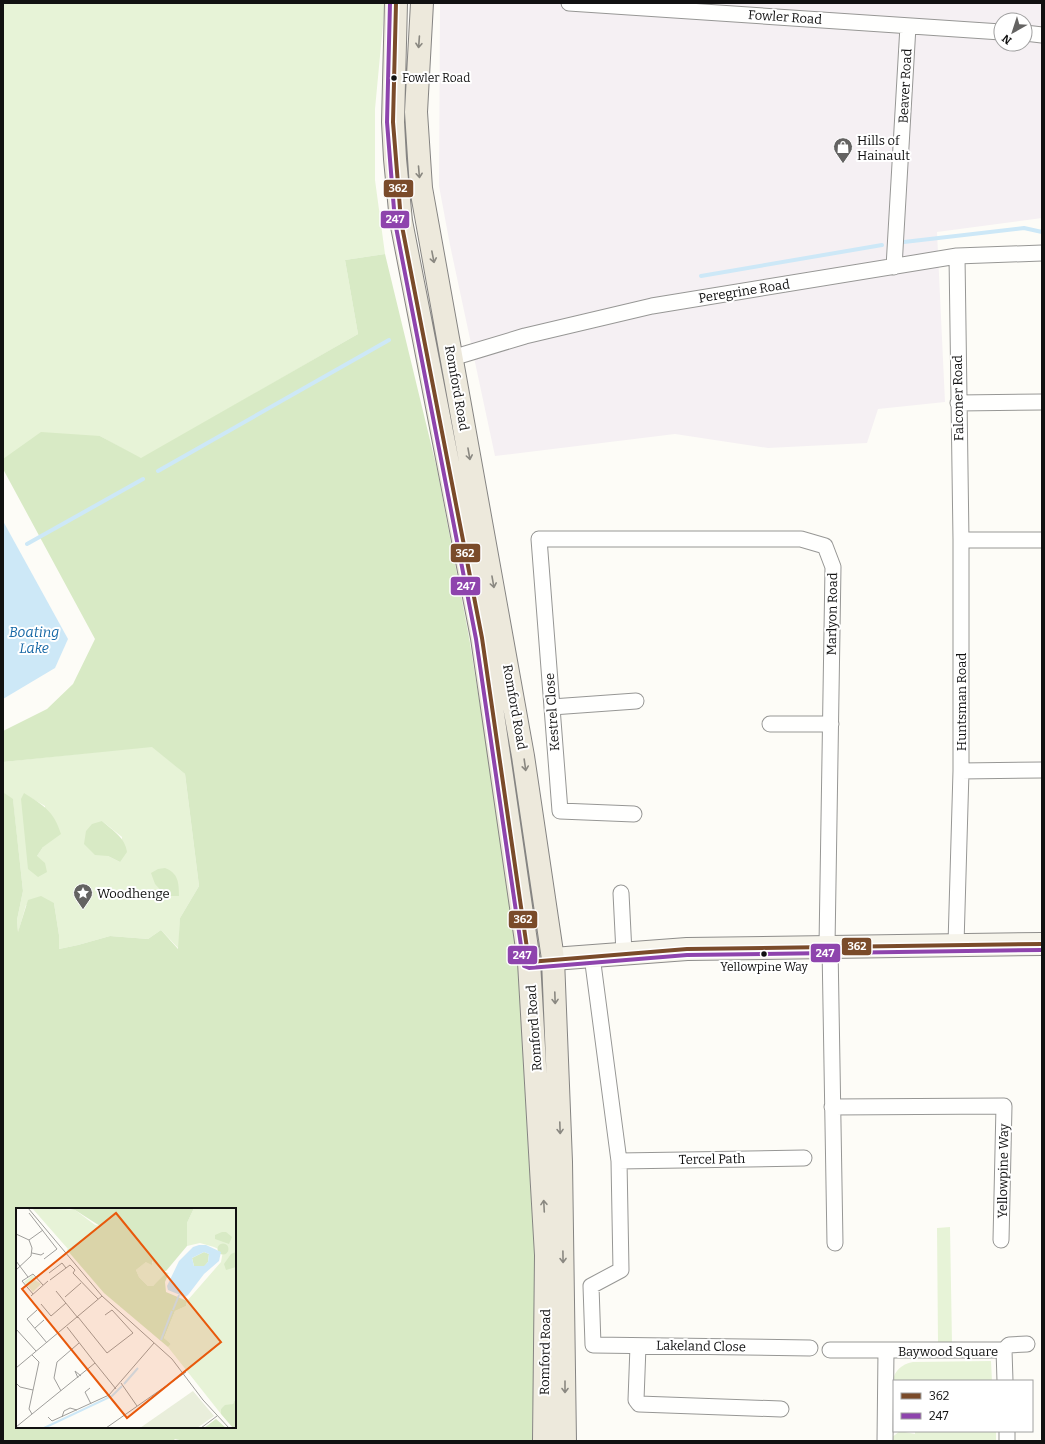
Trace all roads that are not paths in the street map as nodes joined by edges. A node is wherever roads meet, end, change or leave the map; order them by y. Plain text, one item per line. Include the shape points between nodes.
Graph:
1 (396, 3) edge
2 (422, 3) edge
3 (569, 3) edge
4 (908, 26) junction
5 (993, 31) edge
6 (1042, 253) edge
7 (957, 256) junction
8 (894, 267) junction
9 (452, 358) junction
10 (1042, 402) edge
11 (958, 403) junction
12 (539, 539) joint
13 (961, 540) junction
14 (1042, 540) edge
15 (636, 701) dead end
16 (552, 707) junction
17 (770, 724) dead end
18 (831, 724) junction
19 (1042, 770) edge
20 (961, 771) junction
21 (634, 814) dead end
22 (621, 893) dead end
23 (956, 944) junction
24 (1042, 944) edge
25 (829, 946) junction
26 (624, 954) junction
27 (592, 956) junction
28 (554, 959) junction
29 (529, 962) junction
30 (832, 1107) junction
31 (804, 1158) dead end
32 (619, 1161) junction
33 (1001, 1240) dead end
34 (835, 1243) dead end
35 (1027, 1344) dead end
36 (638, 1346) junction
37 (810, 1348) dead end
38 (830, 1350) dead end
39 (1004, 1350) junction
40 (886, 1351) junction
41 (1005, 1380) edge
42 (781, 1409) dead end
43 (544, 1441) edge
44 (565, 1441) edge
45 (885, 1441) edge

1 - 29 main road, Romford Road via 393,122 401,221 482,638
2 -> 9 main road, Romford Road via 416,112 418,153 426,219
3 - 4 street, Fowler Road
4 - 5 street, Fowler Road
4 - 8 street, Beaver Road
6 - 7 street, Peregrine Road
7 - 8 street, Peregrine Road
7 - 11 street, Falconer Road
8 - 9 street, Peregrine Road via 652,306 525,336
9 -> 28 main road, Romford Road via 524,756
10 - 11 street
11 - 13 street, Falconer Road
12 - 16 street, Kestrel Close
12 - 18 street, Marlyon Road via 801,539 825,546 833,567
13 - 14 street
13 - 20 street, Huntsman Road
15 - 16 street
16 - 21 street, Kestrel Close via 560,811
17 - 18 street
18 - 25 street, Marlyon Road
19 - 20 street
20 - 23 street, Huntsman Road
22 - 26 street
23 - 24 street
23 - 25 street
25 - 26 street via 687,949
25 - 30 street
26 - 27 street
27 - 28 street
27 - 32 street
28 - 29 main road
28 -> 44 main road, Romford Road via 561,1162
43 -> 29 main road, Romford Road via 546,1255
30 - 33 street, Yellowpine Way via 1004,1106
30 - 34 street
31 - 32 street, Tercel Path
32 - 36 street, Lakeland Close via 621,1270 591,1286 593,1345
35 - 39 street via 1010,1345
36 - 37 street, Lakeland Close
36 - 42 street via 638,1404
38 - 40 street, Baywood Square
39 - 40 street, Baywood Square
39 - 41 street, Baywood Square
40 - 45 street, Baywood Square

